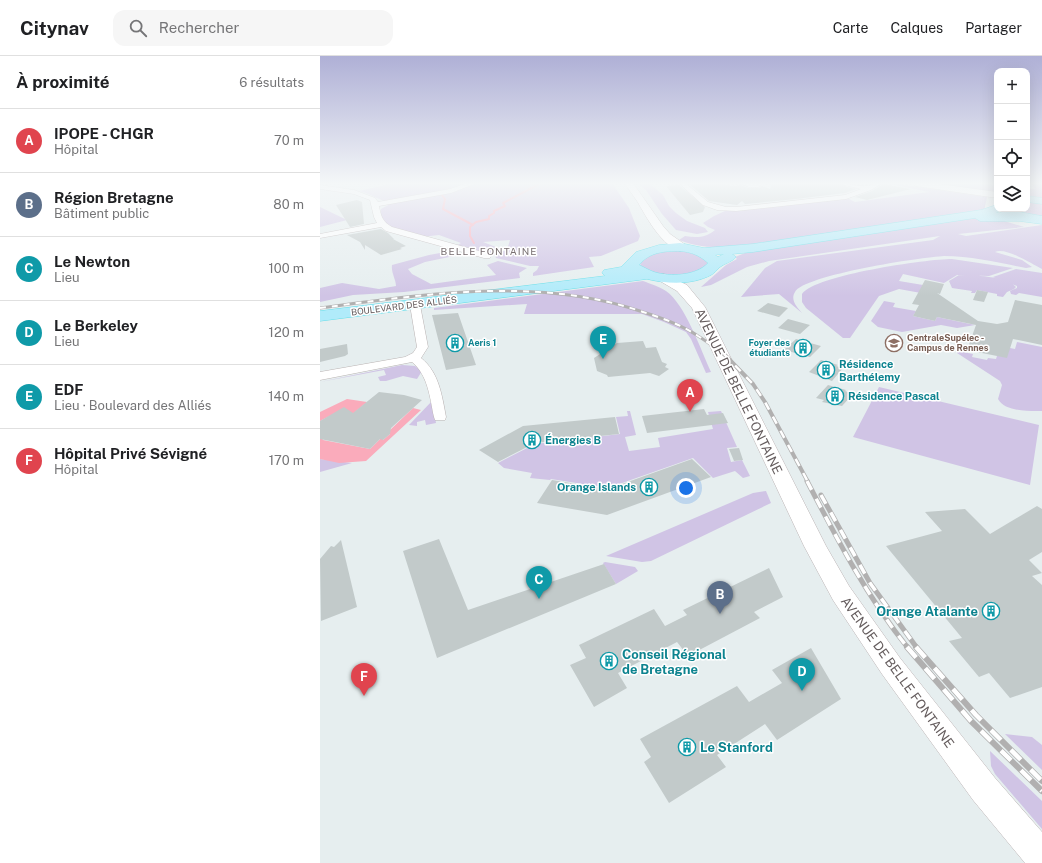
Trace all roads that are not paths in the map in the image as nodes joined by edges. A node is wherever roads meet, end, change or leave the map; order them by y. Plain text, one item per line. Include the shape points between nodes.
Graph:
1 (379, 221) edge
2 (654, 221) edge
3 (939, 221) edge
4 (656, 224) junction
5 (381, 225) junction
6 (320, 236) edge
7 (684, 248) junction
8 (753, 248) junction
9 (653, 250) junction
10 (702, 252) junction
11 (487, 256) dead end
12 (635, 260) junction
13 (714, 265) junction
14 (648, 274) junction
15 (702, 274) junction
16 (664, 278) junction
17 (487, 295) junction
18 (693, 299) junction
19 (415, 305) junction
20 (320, 316) edge
21 (413, 358) junction
22 (320, 376) edge
23 (440, 417) dead end
24 (1042, 858) edge

1 - 5 street
2 - 4 main road
3 - 8 main road
4 - 7 main road via 670,241
4 - 9 main road via 659,242
5 - 6 street
5 - 11 street
7 - 9 main road
7 - 10 main road
8 - 10 main road
8 - 13 main road
9 - 12 main road, BOULEVARD DES ALLIÉS via 643,253
10 - 13 main road via 711,256
12 - 14 main road via 638,269
12 - 17 main road, BOULEVARD DES ALLIÉS via 626,270
13 - 15 main road
14 - 16 main road
14 - 17 main road, BOULEVARD DES ALLIÉS
15 - 16 main road via 684,278
15 - 18 main road, AVENUE DE BELLE FONTAINE via 691,286
16 - 18 main road, AVENUE DE BELLE FONTAINE via 682,288
17 - 19 main road, BOULEVARD DES ALLIÉS
18 - 24 main road, AVENUE DE BELLE FONTAINE via 815,546 841,593 891,666 984,789
19 - 20 main road, BOULEVARD DES ALLIÉS
19 - 21 street via 423,347
21 - 22 street
21 - 23 street via 422,363 432,378

